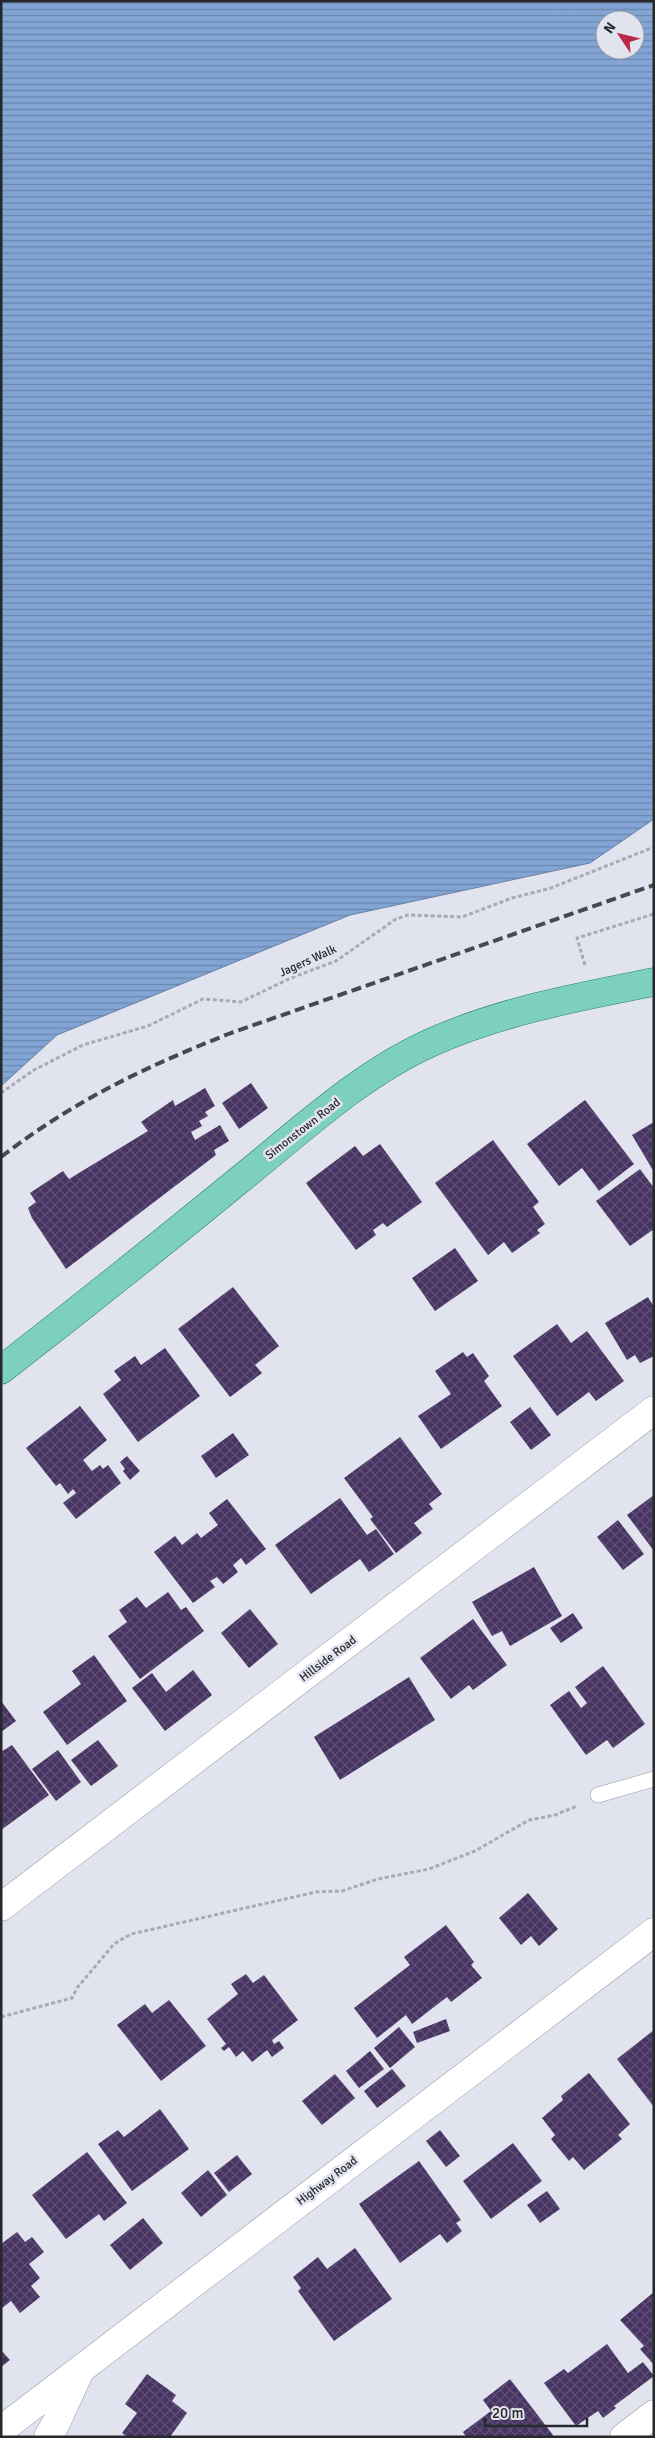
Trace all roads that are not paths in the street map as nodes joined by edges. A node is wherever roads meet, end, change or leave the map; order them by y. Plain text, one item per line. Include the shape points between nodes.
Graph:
1 (654, 982) edge
2 (1, 1370) edge
3 (654, 1410) edge
4 (654, 1779) edge
5 (598, 1795) road end
6 (1, 1907) edge
7 (654, 1932) edge
8 (80, 2369) junction
9 (654, 2414) edge
10 (1, 2430) edge
11 (48, 2437) edge
12 (624, 2437) edge

1 - 2 main road, Simonstown Road via 527,1008 430,1043 390,1064 279,1148
3 - 6 street, Hillside Road
4 - 5 lane
7 - 8 street, Highway Road
8 - 10 street, Highway Road
8 - 11 street
9 - 12 street

